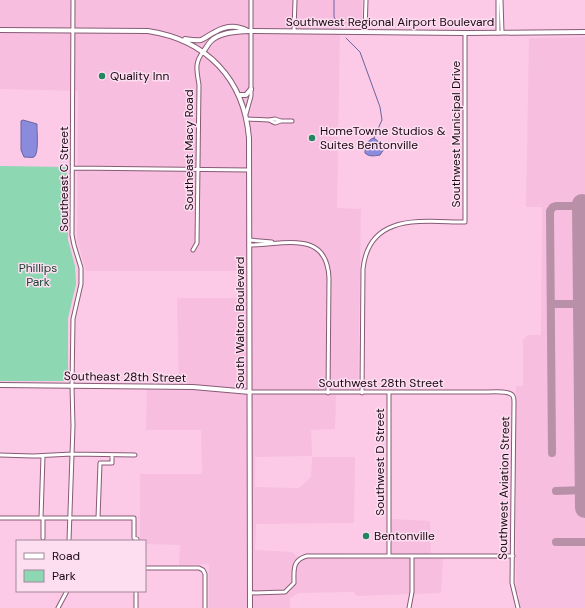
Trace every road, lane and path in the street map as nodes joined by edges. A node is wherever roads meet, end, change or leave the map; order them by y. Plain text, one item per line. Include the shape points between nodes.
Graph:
1 (73, 0) edge
2 (251, 0) edge
3 (295, 0) edge
4 (366, 0) edge
5 (498, 0) edge
6 (501, 0) edge
7 (0, 30) edge
8 (74, 30) junction
9 (249, 31) junction
10 (294, 31) junction
11 (365, 32) junction
12 (585, 32) edge
13 (465, 33) junction
14 (500, 33) junction
15 (177, 38) junction
16 (203, 52) junction
17 (250, 89) junction
18 (239, 95) junction
19 (246, 116) junction
20 (292, 121) dead end
21 (73, 168) junction
22 (198, 169) junction
23 (249, 170) junction
24 (249, 240) junction
25 (274, 243) junction
26 (249, 245) junction
27 (193, 250) dead end
28 (0, 386) edge
29 (72, 386) junction
30 (250, 392) junction
31 (328, 392) junction
32 (362, 393) junction
33 (389, 393) junction
34 (511, 394) joint
35 (72, 454) junction
36 (0, 455) edge
37 (112, 455) junction
38 (135, 455) dead end
39 (43, 456) junction
40 (0, 518) edge
41 (42, 518) junction
42 (70, 518) junction
43 (98, 518) junction
44 (43, 538) dead end
45 (69, 540) edge
46 (137, 540) edge
47 (389, 556) junction
48 (412, 556) junction
49 (513, 556) junction
50 (146, 568) edge
51 (66, 592) edge
52 (136, 592) edge
53 (250, 593) junction
54 (58, 608) edge
55 (136, 608) edge
56 (205, 608) edge
57 (250, 608) edge
58 (409, 608) edge
59 (518, 608) edge

1 - 8 street, Southeast C Street
2 - 9 street
3 - 10 street
4 - 11 street
5 - 14 street
6 - 14 street
7 - 8 main road
8 - 15 main road via 148,31
8 - 21 street, Southeast C Street
9 - 10 main road, Southwest Regional Airport Boulevard
9 - 15 main road via 240,27 227,27 201,40
9 - 16 main road, Southwest Regional Airport Boulevard via 219,36 211,40
9 - 17 street
10 - 11 main road, Southwest Regional Airport Boulevard
11 - 13 main road, Southwest Regional Airport Boulevard
12 - 14 main road, Southwest Regional Airport Boulevard
13 - 14 main road, Southwest Regional Airport Boulevard
13 - 32 street, Southwest Municipal Drive via 464,222 396,224 379,234 369,246 363,269
15 - 16 main road, South Walton Boulevard
16 - 18 main road, South Walton Boulevard via 223,70
16 - 22 street, Southeast Macy Road via 196,63 199,84
17 - 18 main road via 246,95
17 - 19 street
18 - 19 main road, South Walton Boulevard
19 - 20 street
19 - 23 main road, South Walton Boulevard
21 - 22 street
21 - 29 street, Southeast C Street via 72,235 81,268 81,284 73,319
22 - 23 street
22 - 27 street, Southeast Macy Road via 197,243
23 - 24 main road, South Walton Boulevard
24 - 25 street
24 - 26 main road, South Walton Boulevard
25 - 26 street
25 - 31 street via 310,245 321,252 326,261 329,283
26 - 30 main road, South Walton Boulevard
28 - 29 main road, Southeast 28th Street
29 - 30 main road, Southeast 28th Street via 193,387
29 - 35 street, Southeast C Street
30 - 31 street, Southwest 28th Street
30 - 53 main road, South Walton Boulevard
31 - 32 street, Southwest 28th Street
32 - 33 street, Southwest 28th Street
33 - 34 street, Southwest 28th Street
33 - 47 street, Southwest D Street
34 - 49 street, Southwest Aviation Street via 514,402
35 - 37 street
35 - 39 street
35 - 42 street, Southeast C Street
36 - 39 street
37 - 38 street
37 - 43 street via 112,463 100,463
39 - 41 street
40 - 41 street
41 - 42 street
41 - 44 street
42 - 43 street
42 - 45 street, Southeast C Street
43 - 46 street via 134,518 134,538
47 - 48 street
47 - 53 street via 302,557 294,568 294,583 285,592
48 - 49 street
48 - 58 street via 412,592
49 - 59 street, Southwest Aviation Street via 512,583
50 - 56 street via 203,570
51 - 54 street
52 - 55 street
53 - 57 main road, South Walton Boulevard

